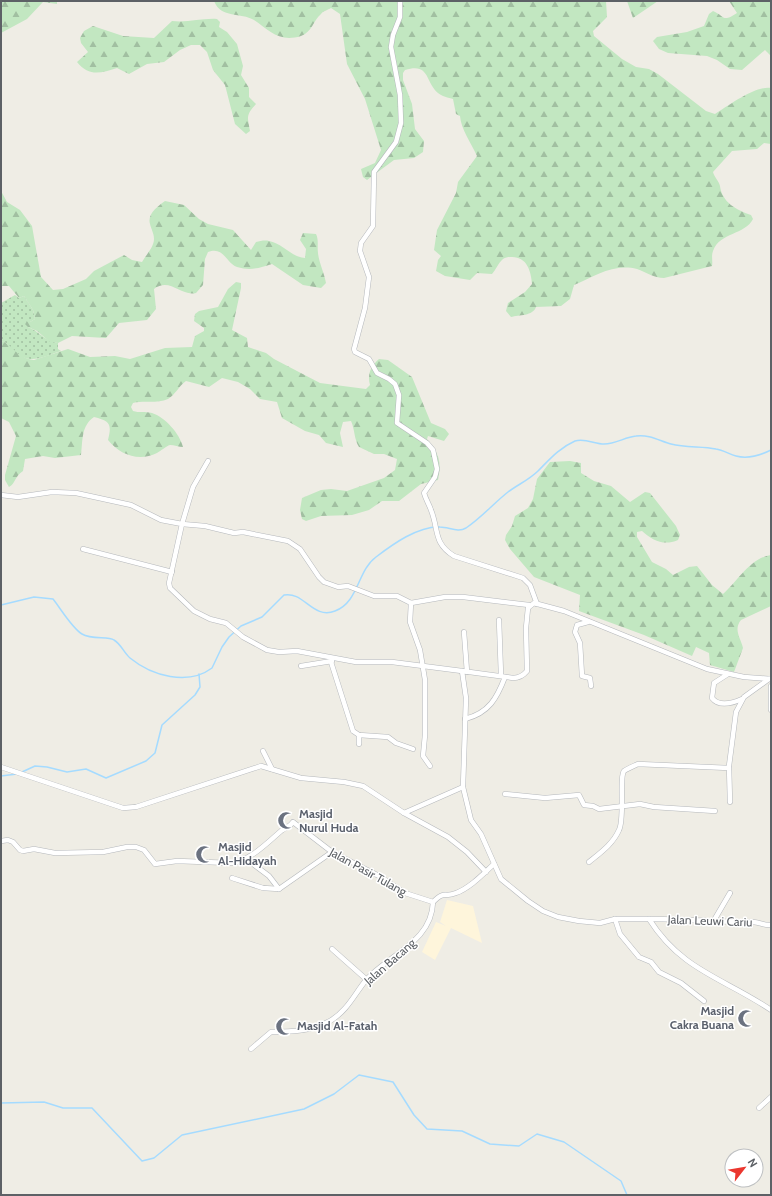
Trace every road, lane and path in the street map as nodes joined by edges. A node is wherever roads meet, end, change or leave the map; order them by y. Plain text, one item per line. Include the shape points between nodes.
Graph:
1 (400, 1) edge
2 (208, 461) dead end
3 (1, 495) edge
4 (182, 524) junction
5 (83, 549) dead end
6 (172, 572) junction
7 (411, 603) junction
8 (537, 604) junction
9 (530, 605) junction
10 (499, 620) dead end
11 (588, 622) junction
12 (464, 632) dead end
13 (336, 657) junction
14 (331, 662) junction
15 (301, 666) dead end
16 (422, 666) junction
17 (465, 671) junction
18 (728, 674) junction
19 (503, 676) junction
20 (770, 679) edge
21 (591, 686) dead end
22 (771, 686) edge
23 (744, 697) junction
24 (771, 710) edge
25 (465, 719) junction
26 (359, 735) junction
27 (359, 744) dead end
28 (413, 749) dead end
29 (263, 751) dead end
30 (1, 766) edge
31 (430, 766) dead end
32 (729, 768) junction
33 (272, 769) junction
34 (463, 787) junction
35 (505, 794) dead end
36 (730, 802) dead end
37 (623, 806) junction
38 (715, 811) dead end
39 (404, 813) junction
40 (1, 841) edge
41 (332, 852) junction
42 (245, 858) junction
43 (589, 862) dead end
44 (494, 864) junction
45 (486, 872) junction
46 (232, 878) dead end
47 (279, 889) junction
48 (730, 893) dead end
49 (433, 902) junction
50 (615, 919) junction
51 (649, 919) junction
52 (713, 922) junction
53 (771, 926) edge
54 (332, 949) dead end
55 (367, 980) junction
56 (704, 1001) dead end
57 (771, 1010) edge
58 (251, 1049) dead end
59 (771, 1098) edge
60 (759, 1108) dead end

1 - 8 street via 400,17 390,47 400,95 401,123 396,142 374,172 373,226 361,243 360,251 369,277 365,308 354,351 369,359 376,373 395,384 399,395 398,423 433,450 437,469 435,477 424,493 437,537 444,549 454,556 523,578 530,585
2 - 4 street via 193,487
3 - 4 street via 18,497 52,492 76,492 131,506 161,520
4 - 6 street
4 - 7 street via 288,541 300,549 324,582 338,587 348,586 374,596 397,596
5 - 6 street
6 - 13 street via 170,588 188,606 203,616 226,623 237,633 267,650 297,651
7 - 9 street via 445,597 463,597
7 - 16 street via 410,622 420,650
8 - 9 street
8 - 11 street via 564,611
9 - 19 street via 526,628 527,671 519,678
10 - 19 street
11 - 18 street via 707,669
11 - 21 street via 577,626 575,632 580,643 582,676 590,677
12 - 17 street, Jalan Leuwi Cariu
13 - 14 street
13 - 16 street via 356,662 392,662
14 - 15 street
14 - 26 street via 341,698 350,718 350,725
16 - 17 street
16 - 31 street via 425,712 423,756
17 - 19 street
17 - 25 street, Jalan Leuwi Cariu
18 - 20 street
18 - 23 street via 714,683 713,700 728,703
19 - 25 street via 496,697 487,709 477,716
20 - 23 street
22 - 24 street
23 - 32 street via 736,712
25 - 34 street, Jalan Leuwi Cariu
26 - 27 street
26 - 28 street via 388,737
29 - 33 street
30 - 33 street via 123,808 136,807 200,788 257,766
32 - 36 street
32 - 37 street via 649,764 634,766 623,772
33 - 39 street via 301,778 363,786
34 - 39 street
34 - 44 street, Jalan Leuwi Cariu via 471,820 481,834
35 - 37 street via 545,798 579,795 585,806 606,809
37 - 38 street via 640,804
37 - 43 street via 620,830 607,848
39 - 45 street via 457,843
40 - 42 street, Jalan Pasir Tulang via 13,842 23,851 34,849 67,854 136,847 144,850 155,864 190,861 231,863
41 - 42 street, Jalan Pasir Tulang via 294,822
41 - 47 street
41 - 49 street, Jalan Pasir Tulang via 379,876 405,893
42 - 47 street via 269,876
44 - 45 street
44 - 50 street, Jalan Leuwi Cariu via 501,879 543,911 579,921 600,922
45 - 49 street via 457,892 442,894
46 - 47 street via 263,888
48 - 52 street
49 - 55 street, Jalan Bacang via 430,919 419,937
50 - 51 street, Jalan Leuwi Cariu
50 - 56 street via 620,934 639,956
51 - 52 street, Jalan Leuwi Cariu
51 - 57 street via 664,941 690,963
52 - 53 street, Jalan Leuwi Cariu via 756,922
54 - 55 street
55 - 58 street, Jalan Bacang via 351,1003 330,1021 314,1028 288,1033 271,1032
59 - 60 street

